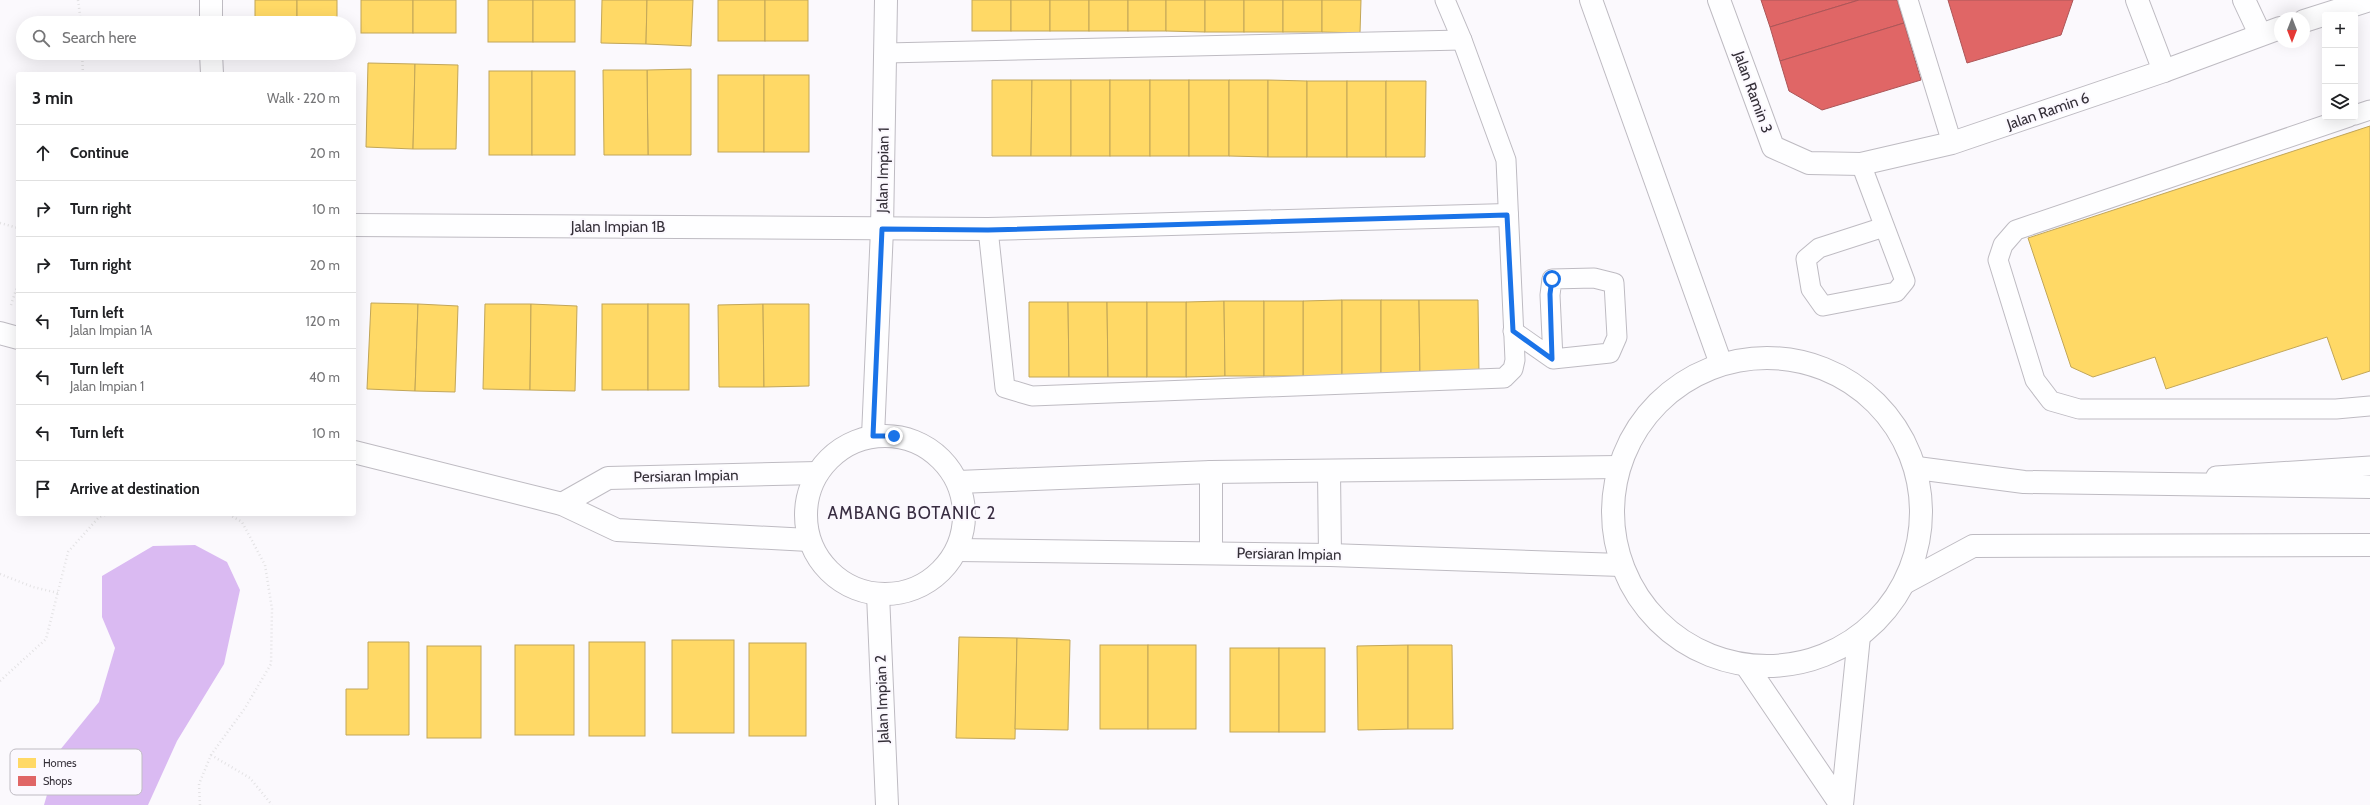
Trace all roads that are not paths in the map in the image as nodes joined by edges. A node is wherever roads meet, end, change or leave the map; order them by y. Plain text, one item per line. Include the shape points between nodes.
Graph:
1 (210, 0) edge
2 (886, 0) edge
3 (1445, 0) edge
4 (1591, 0) edge
5 (1719, 0) edge
6 (1908, 0) edge
7 (2137, 0) edge
8 (2244, 0) edge
9 (2370, 0) edge
10 (211, 16) edge
11 (2310, 19) edge
12 (2270, 31) edge
13 (1462, 40) junction
14 (886, 53) junction
15 (211, 60) edge
16 (2164, 71) junction
17 (212, 72) edge
18 (2370, 110) edge
19 (2358, 114) edge
20 (2340, 120) edge
21 (1952, 143) junction
22 (1809, 163) joint
23 (1861, 164) junction
24 (1507, 215) junction
25 (356, 225) edge
26 (1884, 227) junction
27 (882, 229) junction
28 (988, 230) junction
29 (1513, 331) junction
30 (0, 333) edge
31 (16, 337) edge
32 (1552, 359) junction
33 (1721, 364) junction
34 (2370, 406) edge
35 (873, 436) junction
36 (356, 452) edge
37 (2370, 466) edge
38 (1618, 467) junction
39 (1916, 468) junction
40 (1211, 472) junction
41 (1329, 472) junction
42 (817, 473) junction
43 (958, 482) junction
44 (2095, 483) junction
45 (2370, 487) edge
46 (562, 504) junction
47 (809, 540) junction
48 (2370, 544) edge
49 (957, 550) junction
50 (1212, 552) junction
51 (1330, 555) junction
52 (1621, 565) junction
53 (1906, 582) junction
54 (878, 594) junction
55 (1859, 636) junction
56 (1746, 665) junction
57 (886, 805) edge
58 (1841, 805) edge

1 - 10 street
2 - 14 street, Jalan Impian 1
3 - 13 lane
4 - 33 street
5 - 22 street, Jalan Ramin 3 via 1773,147
6 - 21 lane
7 - 16 street
8 - 12 street
9 - 11 street
12 - 16 street, Jalan Ramin 6
13 - 14 lane
13 - 24 lane via 1506,160
14 - 27 street, Jalan Impian 1
15 - 17 street
16 - 21 street, Jalan Ramin 6
18 - 19 lane
20 - 34 lane via 2016,230 2002,245 1998,260 2035,380 2051,401 2078,409 2336,409
21 - 23 street, Jalan Ramin 6
22 - 23 street, Jalan Ramin 6
23 - 26 lane
24 - 28 street, Jalan Impian 1B
24 - 29 lane
25 - 27 street, Jalan Impian 1B
26 - 26 lane via 1905,281 1896,292 1824,306 1811,289 1806,259 1819,248
27 - 28 street, Jalan Impian 1B
27 - 35 street, Jalan Impian 1
28 - 29 lane via 1005,388 1032,396 1504,378 1513,369 1515,360
29 - 32 lane
30 - 31 street
32 - 32 lane via 1610,353 1617,337 1614,283 1594,278 1552,279
33 - 38 street via 1686,379 1656,403 1633,433
33 - 39 street via 1769,357 1818,365 1862,388 1896,424
35 - 42 street via 844,447
35 - 43 street via 894,436 914,441 932,450 947,464
36 - 46 street
37 - 44 lane
38 - 41 street
38 - 52 street via 1611,517
39 - 44 street via 2024,482
39 - 53 street via 1923,507 1919,546
40 - 41 street
40 - 43 street
40 - 50 street
41 - 51 street
42 - 46 street, Persiaran Impian via 608,478
42 - 47 street via 808,494 805,517
43 - 49 street via 965,516
44 - 45 street
46 - 47 street via 617,530
47 - 54 street via 820,560 835,577 855,589
48 - 53 street via 1973,546
49 - 50 street, Persiaran Impian
49 - 54 street via 946,566 932,579 915,589
50 - 51 street, Persiaran Impian
51 - 52 street, Persiaran Impian
52 - 56 street via 1636,595 1657,621 1683,641 1713,657
53 - 55 street via 1886,612
54 - 57 street, Jalan Impian 2
55 - 56 street via 1825,655 1786,665
55 - 58 street
56 - 58 street

